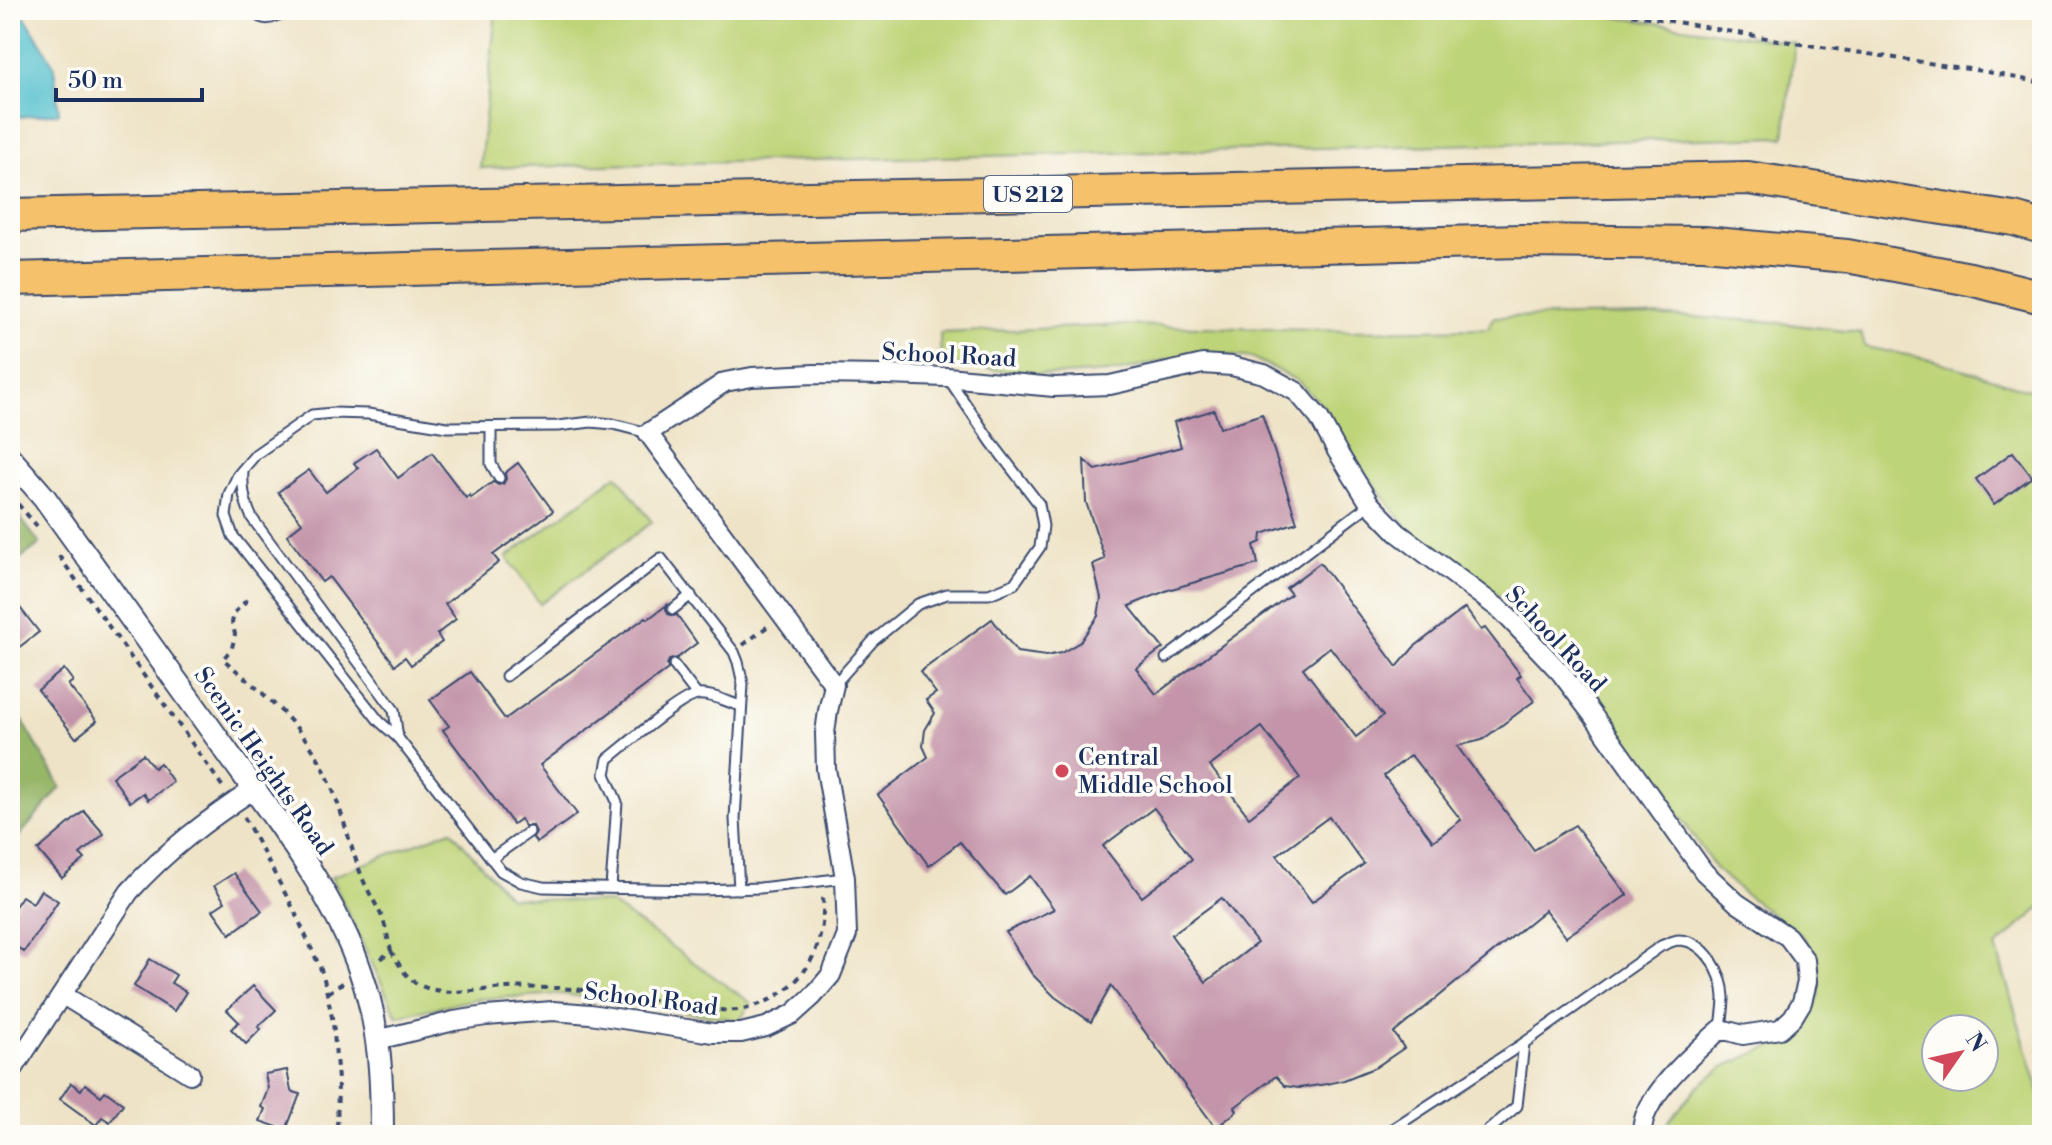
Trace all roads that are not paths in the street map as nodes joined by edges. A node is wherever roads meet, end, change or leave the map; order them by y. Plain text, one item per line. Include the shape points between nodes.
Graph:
1 (250, 10) edge
2 (286, 10) edge
3 (10, 215) edge
4 (2042, 227) edge
5 (18, 279) edge
6 (2042, 297) edge
7 (947, 377) junction
8 (491, 427) junction
9 (648, 433) junction
10 (10, 458) edge
11 (243, 469) junction
12 (499, 478) dead end
13 (1370, 504) junction
14 (691, 595) junction
15 (673, 609) dead end
16 (1166, 658) dead end
17 (674, 665) dead end
18 (506, 676) dead end
19 (834, 685) junction
20 (697, 695) junction
21 (740, 706) junction
22 (398, 738) junction
23 (254, 789) junction
24 (529, 832) dead end
25 (491, 859) junction
26 (845, 878) junction
27 (611, 888) junction
28 (739, 889) junction
29 (63, 995) junction
30 (1721, 1029) junction
31 (377, 1040) junction
32 (1524, 1043) junction
33 (10, 1074) edge
34 (190, 1074) dead end
35 (382, 1135) edge
36 (1383, 1135) edge
37 (1483, 1135) edge
38 (1641, 1135) edge

1 - 2 lane via 258,18 271,19
3 - 4 highway, US 212 via 1748,178
5 - 6 highway via 1522,241 1704,243 1847,256
7 - 9 street, School Road via 814,374 725,382
7 - 13 street, School Road via 1054,387 1110,385 1203,364 1264,374 1297,392 1319,418
7 - 19 lane via 1039,504 1040,547 1014,584 989,594 947,594 918,604 873,641
8 - 9 lane via 591,422
8 - 11 lane via 447,427 368,414 312,415
8 - 12 lane via 491,464
9 - 19 street
10 - 23 street, Scenic Heights Road via 44,497
11 - 22 lane via 242,487 252,518 394,710
11 - 22 lane via 229,494 226,516 233,536
13 - 16 lane
13 - 30 street, School Road via 1398,533 1502,611 1528,638 1561,673 1704,872 1737,903 1788,937 1805,960 1802,1002 1780,1029 1743,1035
14 - 15 lane
14 - 18 lane via 661,558
14 - 21 lane via 734,652 743,684
17 - 20 lane
19 - 26 street, School Road via 825,733 826,769
20 - 21 lane
20 - 27 lane via 679,703 608,759 605,774 617,802
21 - 28 lane via 735,819
22 - 25 lane
23 - 29 street via 153,866 129,892
23 - 31 street, Scenic Heights Road via 338,919 361,971
24 - 25 lane
25 - 27 lane via 521,882
26 - 28 lane
26 - 31 street, School Road via 847,935 831,975 793,1014 766,1027 713,1033 553,1011 465,1019
27 - 28 lane
29 - 33 street
29 - 34 street
30 - 32 lane via 1724,998 1713,961 1695,945 1679,940 1661,946
30 - 38 street via 1687,1058 1661,1091
31 - 35 street, Scenic Heights Road
32 - 36 lane
32 - 37 lane via 1517,1106

